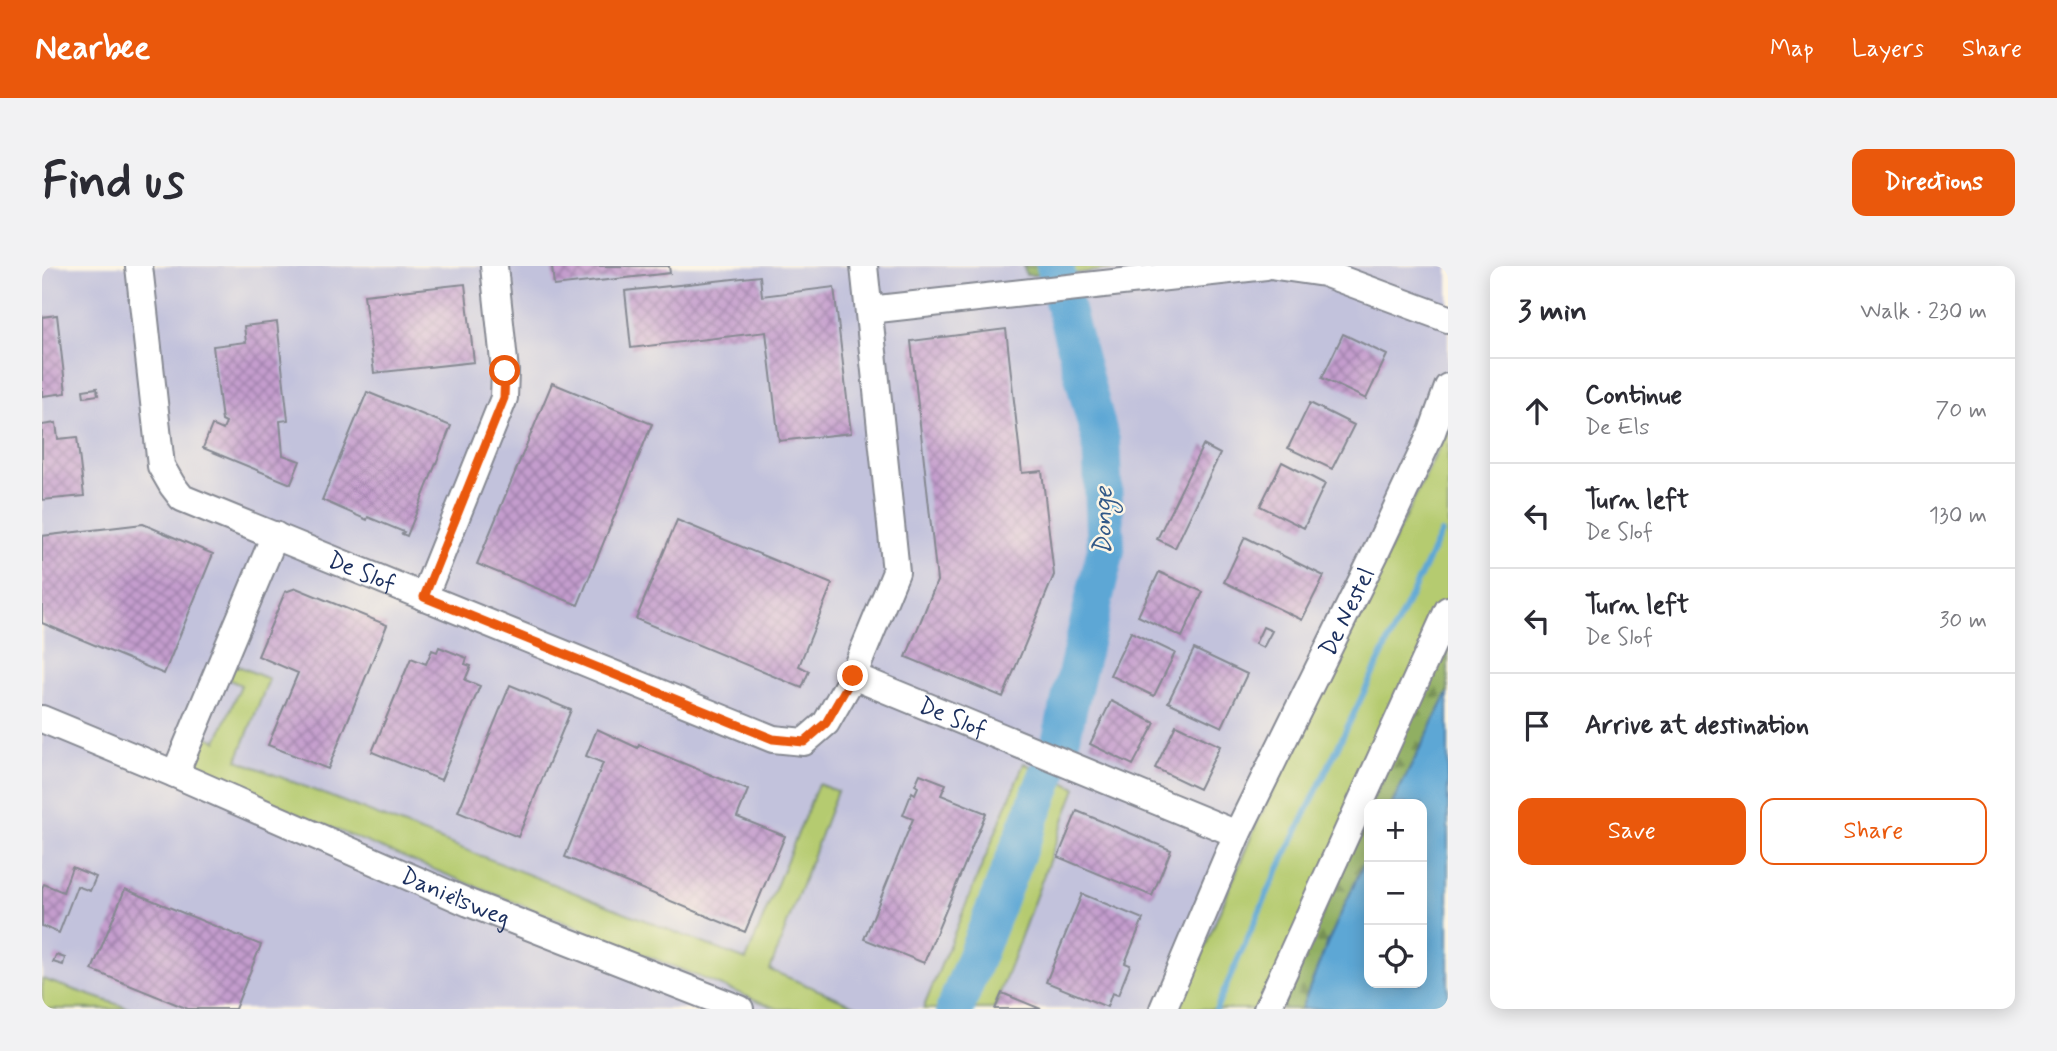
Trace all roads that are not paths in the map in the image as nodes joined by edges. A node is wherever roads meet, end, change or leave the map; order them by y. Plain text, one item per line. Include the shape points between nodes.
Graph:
1 (139, 266) edge
2 (494, 266) edge
3 (864, 266) edge
4 (1266, 266) edge
5 (1276, 266) edge
6 (869, 310) junction
7 (1448, 319) edge
8 (1448, 387) edge
9 (275, 535) junction
10 (424, 597) junction
11 (1448, 610) edge
12 (853, 676) junction
13 (42, 719) edge
14 (175, 774) junction
15 (1237, 834) junction
16 (740, 1009) edge
17 (1163, 1009) edge
18 (1267, 1009) edge

1 - 9 street, De Slof via 161,466 182,498
2 - 10 street via 504,398
3 - 6 street, De Slof
4 - 6 street
5 - 7 street via 1324,273
6 - 12 street, De Slof via 896,572
8 - 15 street, De Nestel via 1381,542
9 - 10 street, De Slof
9 - 14 street
10 - 12 street, De Slof via 773,739 804,742 826,723
11 - 18 street
12 - 15 street, De Slof
13 - 14 street, Daniëlsweg
14 - 16 street, Daniëlsweg via 469,903
15 - 17 street, De Nestel

